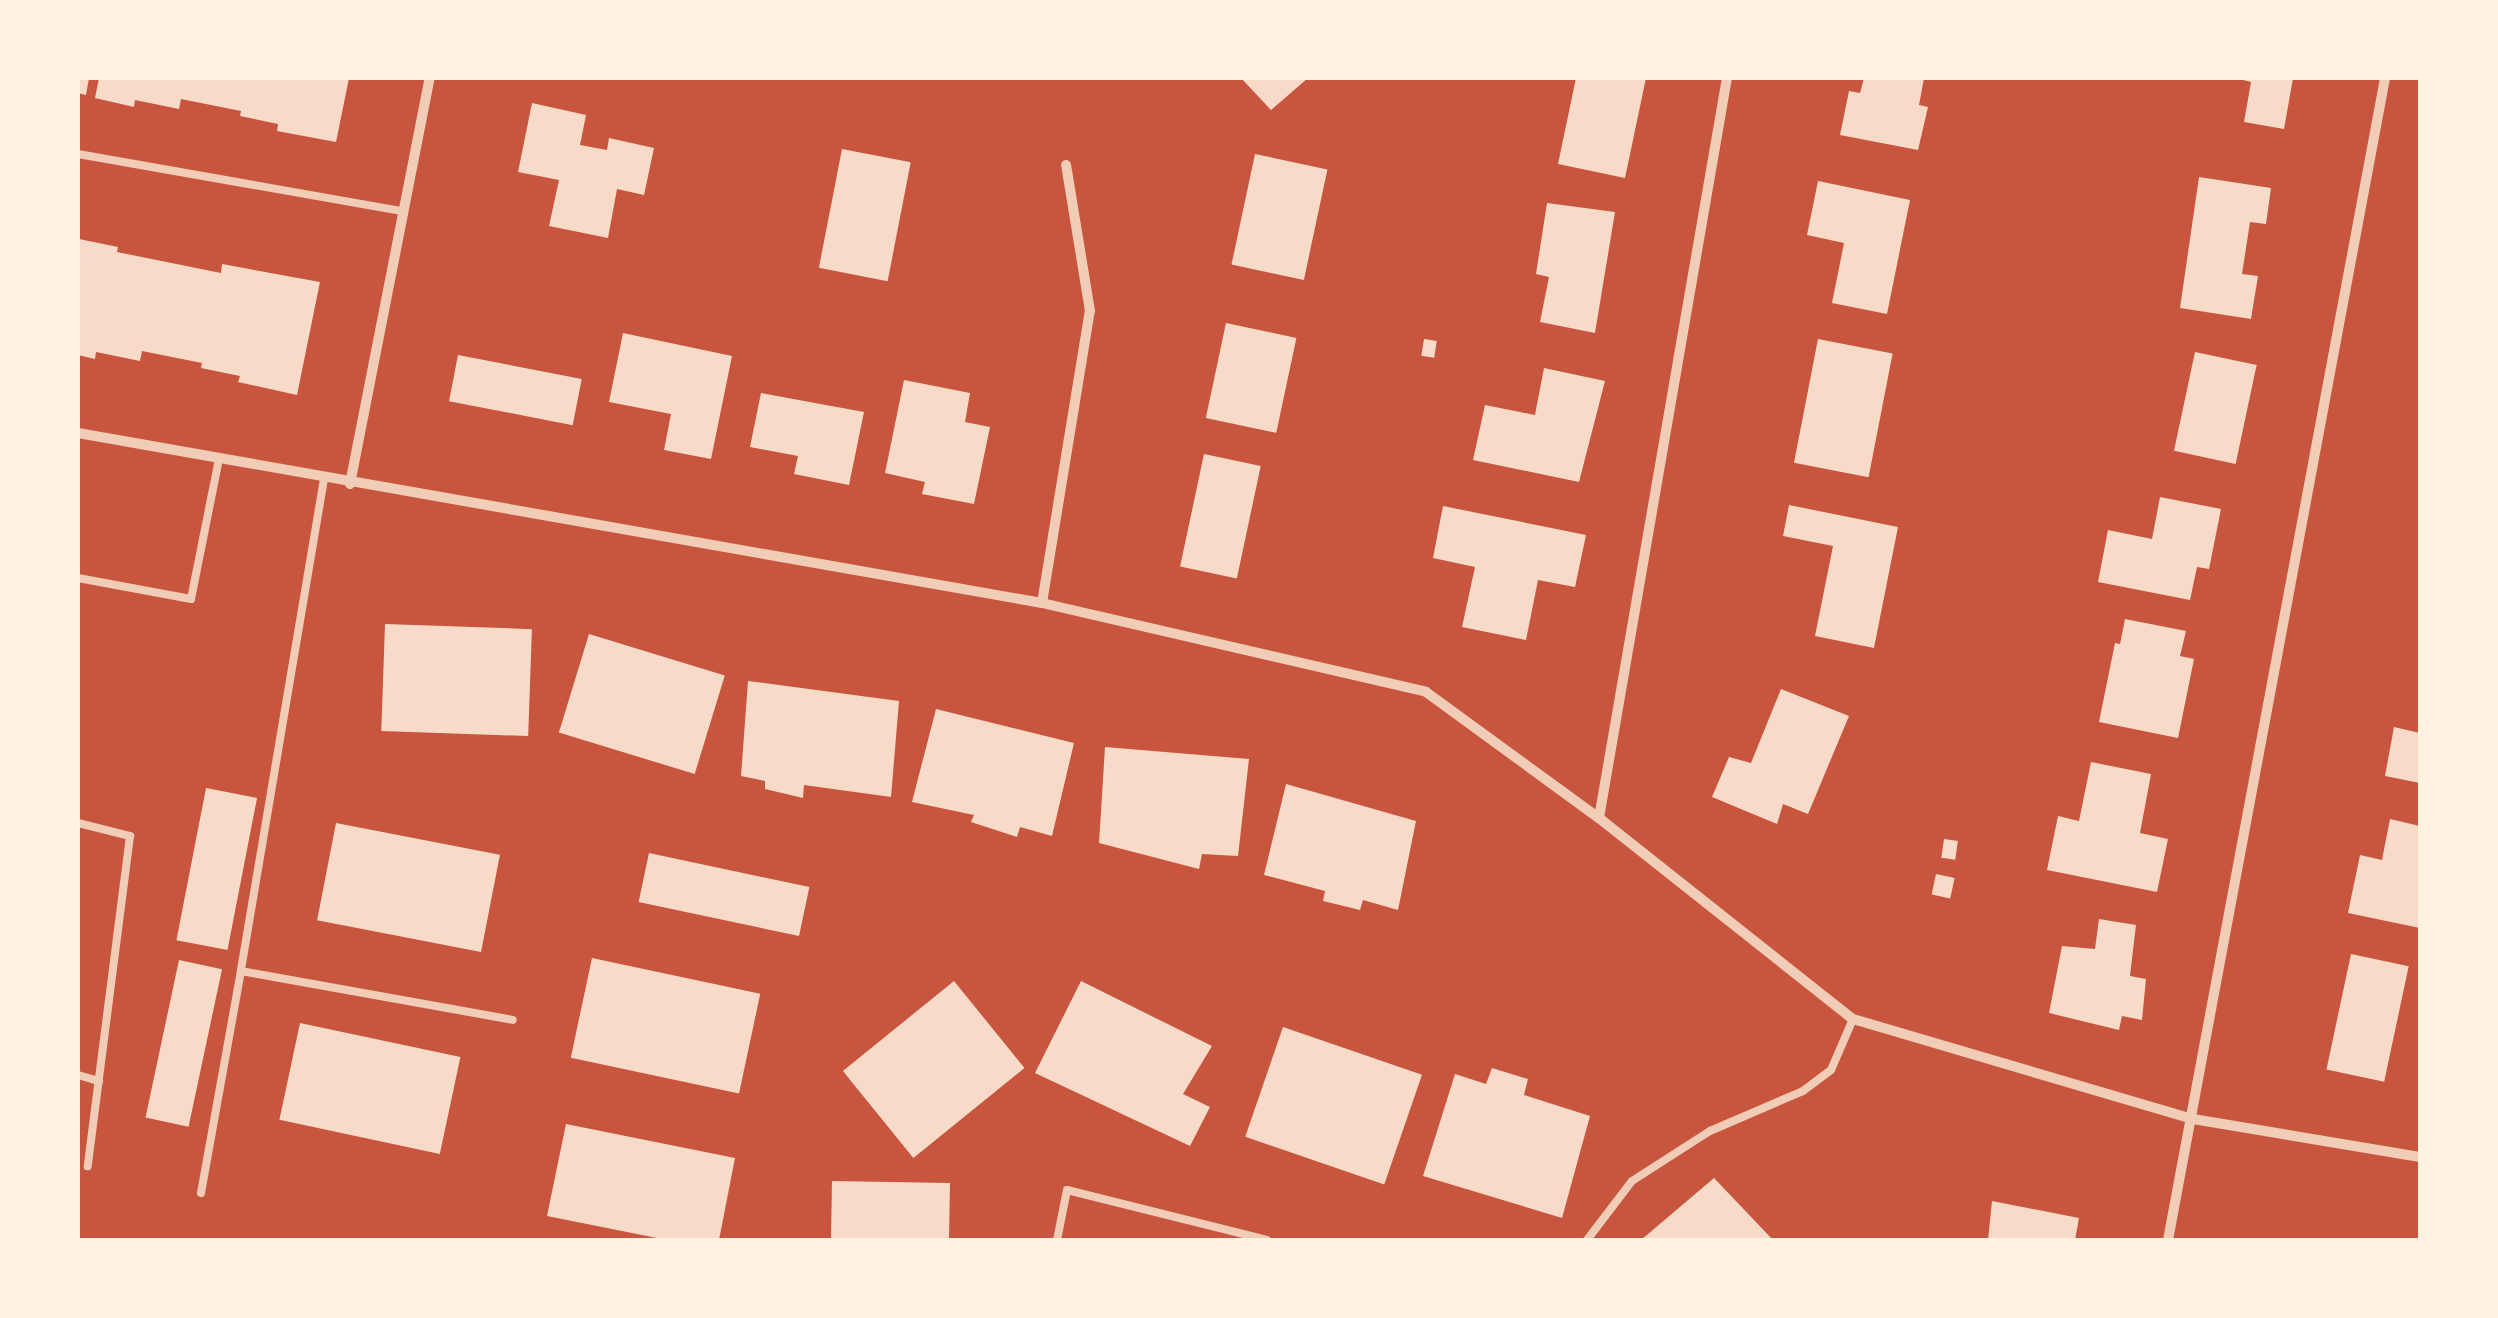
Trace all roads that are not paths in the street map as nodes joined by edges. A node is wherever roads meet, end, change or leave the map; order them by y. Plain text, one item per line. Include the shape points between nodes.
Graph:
1 (430, 78) edge
2 (1727, 78) edge
3 (2385, 78) edge
4 (78, 154) edge
5 (1066, 165) dead end
6 (402, 211) junction
7 (78, 433) edge
8 (219, 460) junction
9 (324, 478) junction
10 (350, 484) junction
11 (78, 578) edge
12 (1042, 603) junction
13 (1600, 818) junction
14 (78, 823) edge
15 (242, 971) junction
16 (1853, 1019) junction
17 (513, 1020) dead end
18 (78, 1075) edge
19 (99, 1081) junction
20 (2194, 1119) junction
21 (2420, 1157) edge
22 (88, 1166) dead end
23 (201, 1193) dead end
24 (1057, 1240) edge
25 (1267, 1240) edge
26 (1588, 1240) edge
27 (2168, 1240) edge

1 - 6 street
2 - 13 street
3 - 20 street
4 - 6 lane
5 - 12 street via 1090,311
6 - 10 street
7 - 8 street
8 - 9 street
8 - 11 lane via 191,599
9 - 10 street
9 - 15 lane
10 - 12 street
12 - 13 street via 1426,692
13 - 16 street
14 - 19 lane via 130,836
15 - 17 lane
15 - 23 lane
16 - 20 street
16 - 26 lane via 1831,1070 1803,1091 1710,1131 1632,1182
18 - 19 lane
19 - 22 lane
20 - 21 street
20 - 27 street
24 - 25 lane via 1067,1190

